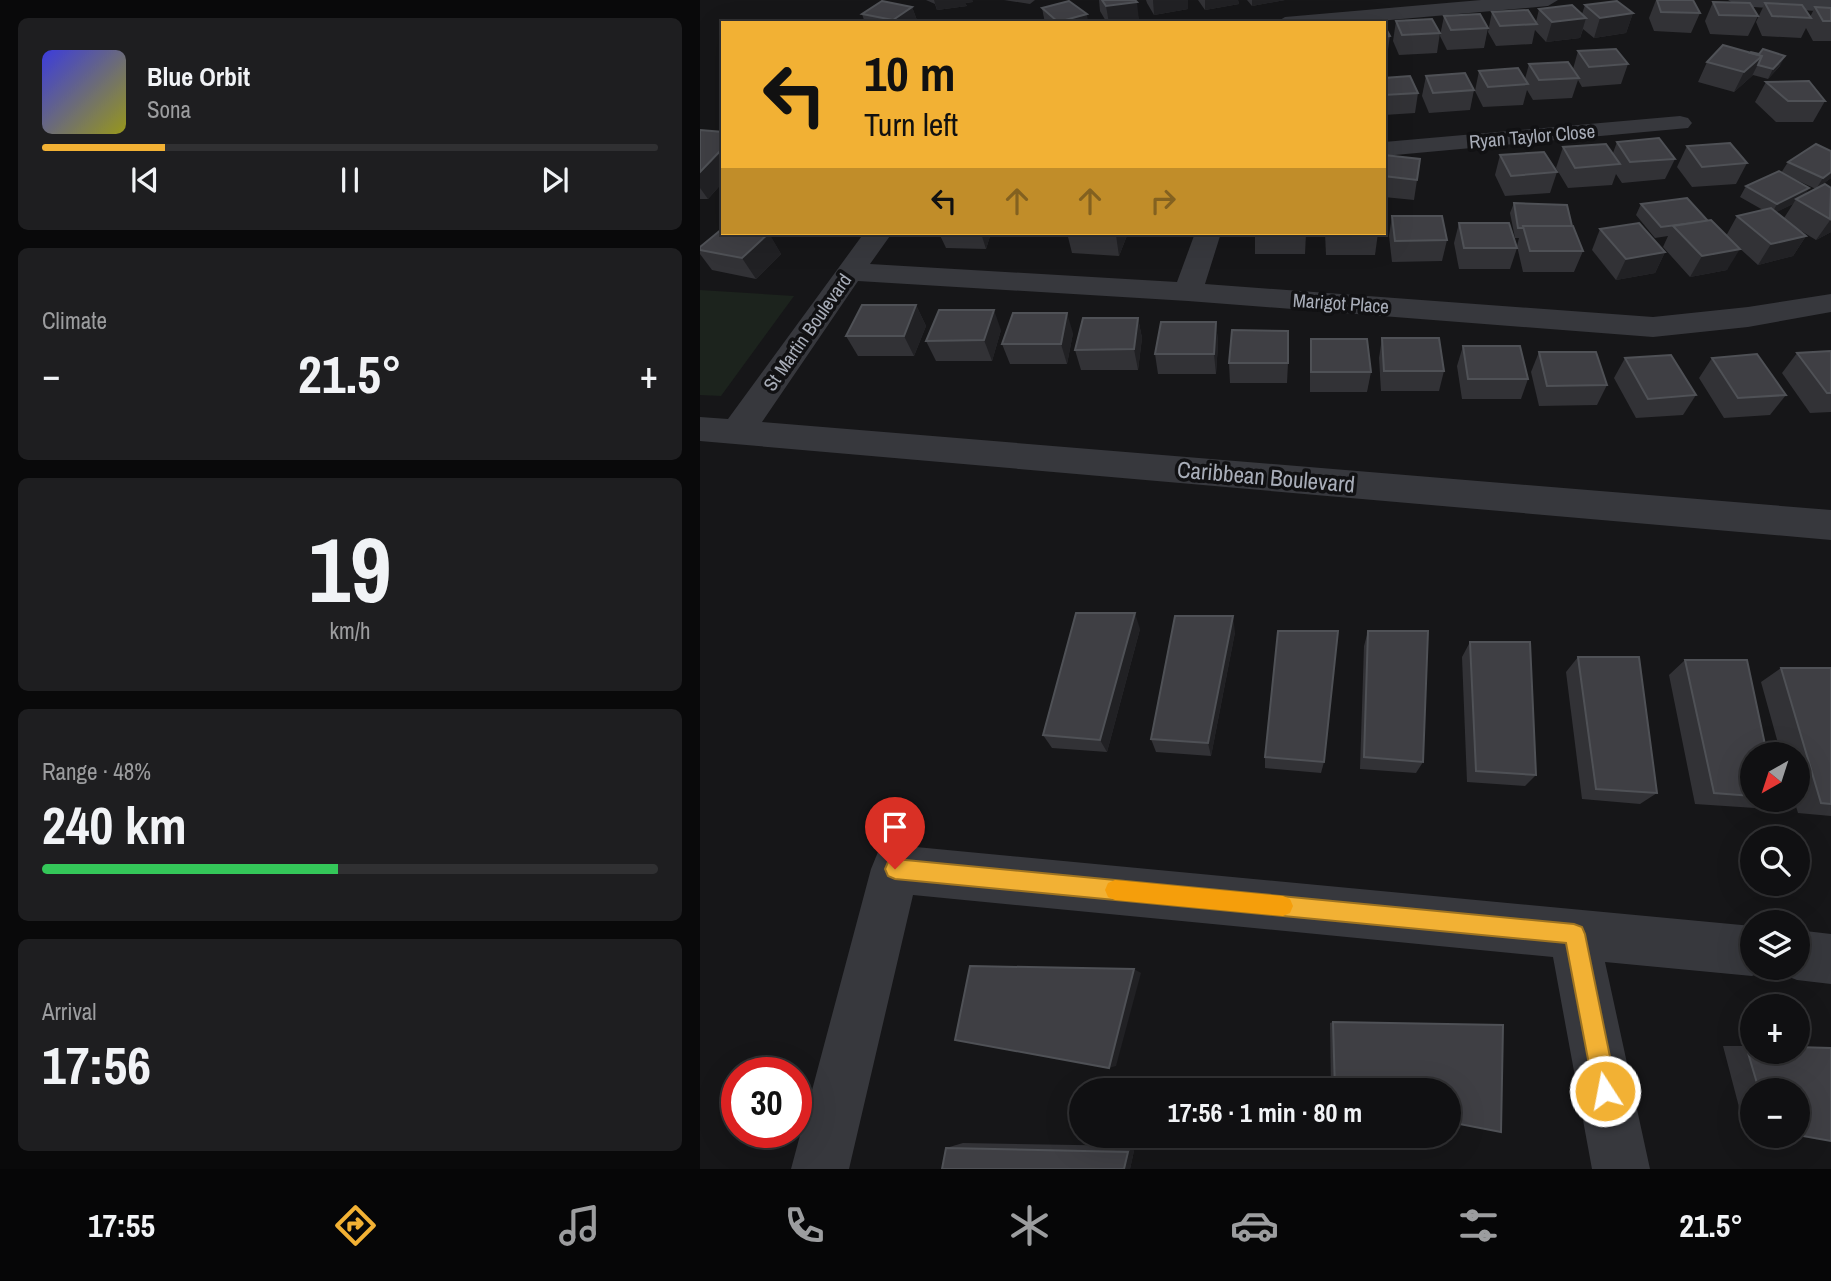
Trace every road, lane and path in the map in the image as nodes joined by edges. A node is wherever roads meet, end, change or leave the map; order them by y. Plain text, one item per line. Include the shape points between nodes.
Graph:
1 (1548, 0) edge
2 (1738, 0) edge
3 (1831, 6) edge
4 (1308, 21) edge
5 (1680, 123) dead end
6 (1386, 149) edge
7 (877, 235) edge
8 (1207, 235) edge
9 (849, 272) junction
10 (1188, 292) junction
11 (1831, 303) edge
12 (700, 429) edge
13 (737, 432) junction
14 (1831, 525) edge
15 (1574, 934) junction
16 (1740, 950) edge
17 (1810, 956) edge
18 (1831, 958) edge
19 (820, 1169) edge
20 (1621, 1169) edge

1 - 4 street
2 - 3 street
5 - 6 street, Ryan Taylor Close
7 - 9 street, St Martin Boulevard
8 - 10 street
9 - 10 street, Marigot Place
9 - 13 street, St Martin Boulevard
10 - 11 street, Marigot Place via 1653,327
12 - 13 street, Caribbean Boulevard
13 - 14 street, Caribbean Boulevard
15 - 16 street
15 - 19 street via 895,869
15 - 20 street
17 - 18 street

